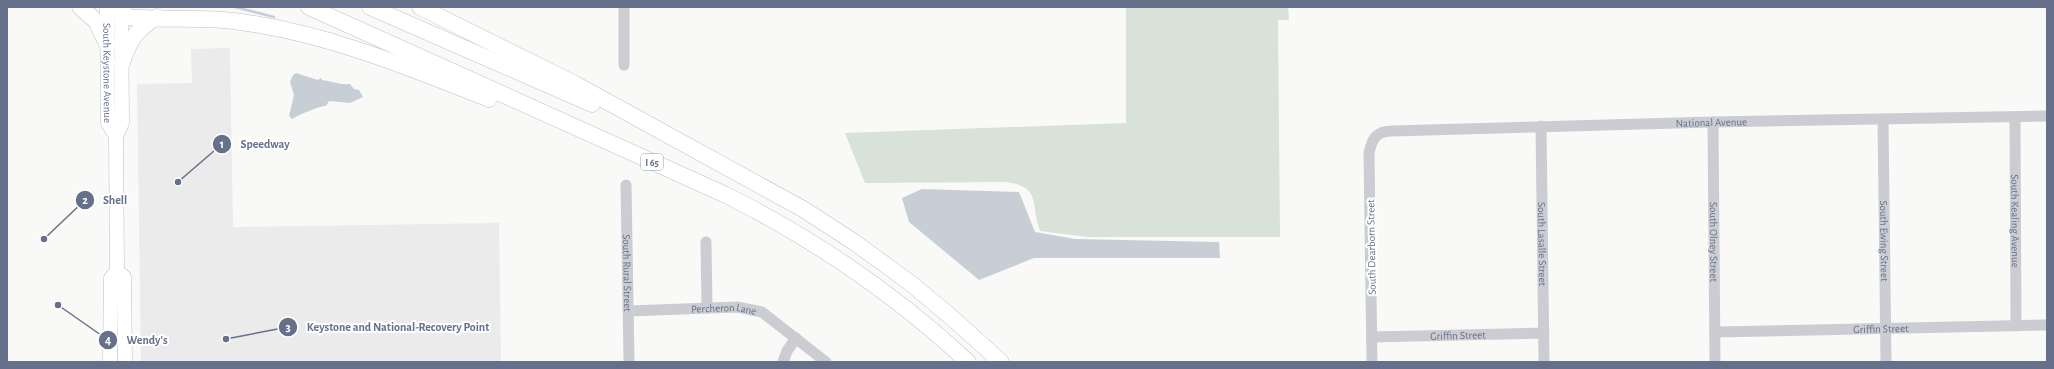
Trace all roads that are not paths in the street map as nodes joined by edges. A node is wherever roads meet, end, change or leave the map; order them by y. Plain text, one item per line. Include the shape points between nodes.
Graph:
1 (80, 7) edge
2 (107, 7) edge
3 (309, 7) edge
4 (370, 7) edge
5 (420, 7) edge
6 (624, 7) edge
7 (120, 9) edge
8 (157, 17) junction
9 (107, 44) junction
10 (122, 63) junction
11 (624, 65) dead end
12 (2015, 116) junction
13 (2047, 116) edge
14 (1883, 119) junction
15 (1713, 122) junction
16 (1541, 126) junction
17 (1376, 134) joint
18 (116, 136) junction
19 (688, 146) junction
20 (673, 171) junction
21 (626, 184) dead end
22 (706, 242) dead end
23 (117, 272) junction
24 (707, 308) junction
25 (628, 311) junction
26 (2047, 325) edge
27 (2016, 326) junction
28 (1886, 329) junction
29 (1715, 332) junction
30 (1544, 333) junction
31 (1372, 337) junction
32 (796, 338) junction
33 (110, 362) edge
34 (125, 362) edge
35 (629, 362) edge
36 (783, 362) edge
37 (826, 362) edge
38 (968, 362) edge
39 (1001, 362) edge
40 (1372, 362) edge
41 (1544, 362) edge
42 (1715, 362) edge
43 (1886, 362) edge

1 - 9 highway via 96,21
2 - 9 main road, South Keystone Avenue
3 - 20 highway, I 65
4 - 19 highway
5 - 19 highway via 575,84
6 - 11 street
7 - 8 highway via 128,17
7 - 10 main road, South Keystone Avenue
8 - 10 highway via 144,25 127,45
8 - 20 highway via 243,22 303,33 350,46
9 - 18 main road, South Keystone Avenue via 108,123
10 - 18 main road, South Keystone Avenue via 122,123
12 - 13 street, National Avenue
12 - 14 street, National Avenue
12 - 27 street, South Kealing Avenue
14 - 15 street, National Avenue
14 - 28 street, South Ewing Street
15 - 16 street, National Avenue
15 - 29 street, South Olney Street
16 - 17 street, National Avenue via 1386,131
16 - 30 street, South Lasalle Street
17 - 31 street, South Dearborn Street via 1369,152
18 - 23 main road, South Keystone Avenue
19 - 39 highway via 773,192 854,242 924,294
20 - 38 highway, I 65 via 742,203 837,259 897,302
21 - 25 street, South Rural Street
22 - 24 street
23 - 33 main road, South Keystone Avenue via 111,278
23 - 34 main road, South Keystone Avenue via 124,277
24 - 25 street, Percheron Lane
24 - 32 street, Percheron Lane via 737,307 762,312
25 - 35 street, South Rural Street
26 - 27 street, Griffin Street
27 - 28 street, Griffin Street
28 - 29 street, Griffin Street via 1812,328
28 - 43 street, South Ewing Street
29 - 42 street, South Olney Street
30 - 31 street, Griffin Street
30 - 41 street, South Lasalle Street
31 - 40 street, South Dearborn Street
32 - 36 street via 786,351
32 - 37 street, Percheron Lane

